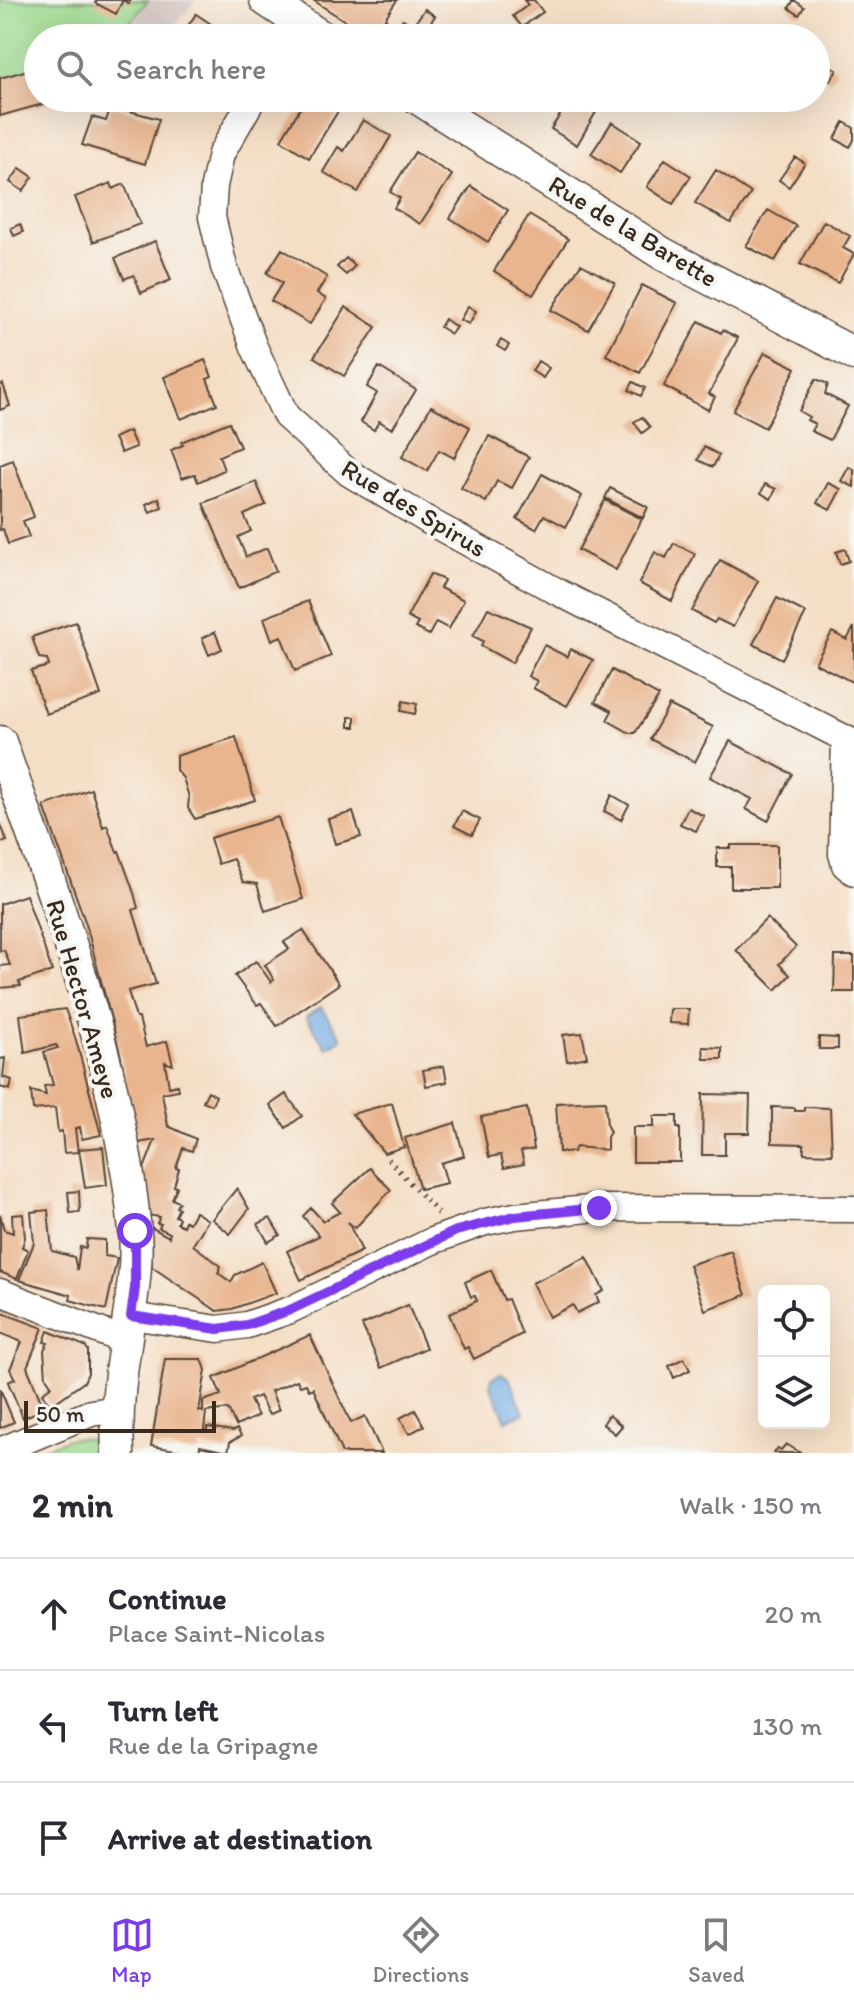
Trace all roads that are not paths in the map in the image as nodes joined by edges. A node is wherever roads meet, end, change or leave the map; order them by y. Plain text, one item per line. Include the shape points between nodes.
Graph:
1 (266, 0) edge
2 (293, 24) edge
3 (245, 112) edge
4 (440, 112) edge
5 (854, 354) edge
6 (850, 740) edge
7 (0, 742) edge
8 (854, 872) edge
9 (854, 1209) edge
10 (0, 1292) edge
11 (128, 1329) junction
12 (117, 1409) junction
13 (0, 1451) edge
14 (118, 1453) edge

1 - 2 street
3 - 6 street, Rue des Spirus via 221,154 212,217 224,267 286,416 349,473 434,524
4 - 5 street, Rue de la Barette via 663,254
6 - 8 street via 842,854
7 - 11 street, Rue Hector Ameye via 70,942 116,1115 135,1231
9 - 11 street via 556,1210 515,1216 456,1231 247,1325
10 - 11 street
11 - 12 street, Rue Hector Ameye
12 - 13 street via 91,1413
12 - 14 street, Rue Hector Ameye

